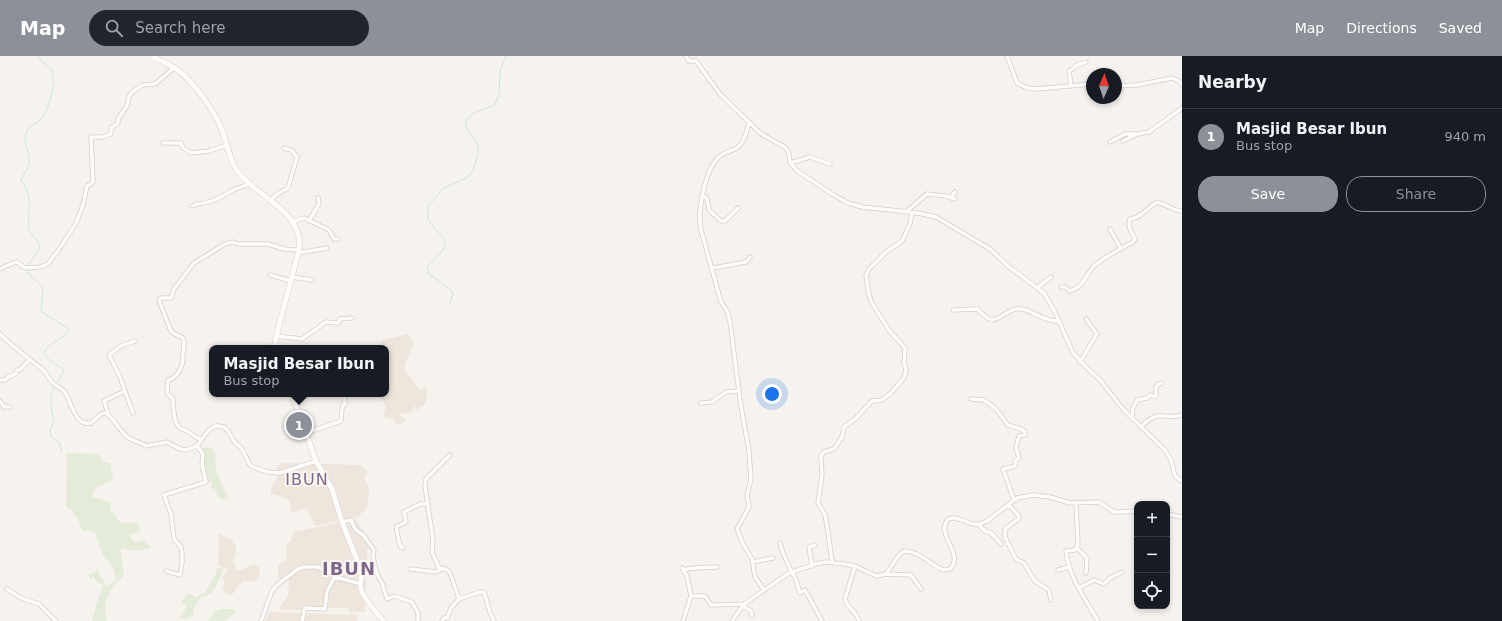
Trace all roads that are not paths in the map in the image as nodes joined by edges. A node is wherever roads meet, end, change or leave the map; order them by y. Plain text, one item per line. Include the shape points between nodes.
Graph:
1 (152, 56) edge
2 (686, 56) edge
3 (1007, 56) edge
4 (1086, 62) dead end
5 (174, 68) junction
6 (1086, 84) edge
7 (1071, 85) junction
8 (1182, 85) edge
9 (1122, 86) edge
10 (1182, 108) edge
11 (749, 122) junction
12 (1137, 134) junction
13 (1123, 141) dead end
14 (1110, 142) dead end
15 (163, 143) dead end
16 (227, 145) junction
17 (284, 148) dead end
18 (790, 163) junction
19 (830, 164) dead end
20 (249, 183) junction
21 (955, 192) dead end
22 (702, 194) junction
23 (318, 198) dead end
24 (951, 198) junction
25 (956, 199) dead end
26 (270, 200) junction
27 (192, 206) dead end
28 (738, 208) dead end
29 (1182, 211) edge
30 (906, 212) junction
31 (912, 213) junction
32 (309, 221) junction
33 (292, 222) junction
34 (1110, 229) dead end
35 (338, 240) dead end
36 (327, 248) dead end
37 (1121, 249) junction
38 (299, 251) junction
39 (750, 257) dead end
40 (712, 268) junction
41 (0, 269) edge
42 (270, 275) dead end
43 (1051, 277) dead end
44 (292, 279) junction
45 (312, 280) dead end
46 (1038, 287) junction
47 (1061, 287) dead end
48 (952, 310) dead end
49 (352, 318) dead end
50 (1086, 319) dead end
51 (1059, 321) junction
52 (0, 334) edge
53 (276, 336) junction
54 (135, 341) dead end
55 (274, 345) edge
56 (29, 360) junction
57 (1080, 362) junction
58 (0, 380) edge
59 (1162, 383) dead end
60 (125, 391) junction
61 (739, 391) junction
62 (293, 397) edge
63 (344, 397) edge
64 (971, 399) dead end
65 (0, 401) edge
66 (701, 403) dead end
67 (10, 407) dead end
68 (133, 413) dead end
69 (108, 414) junction
70 (1182, 415) edge
71 (1132, 418) junction
72 (1141, 427) junction
73 (306, 433) junction
74 (201, 440) junction
75 (197, 446) junction
76 (450, 455) dead end
77 (316, 461) junction
78 (1182, 481) edge
79 (1014, 500) junction
80 (1076, 503) junction
81 (428, 504) junction
82 (1008, 505) junction
83 (1134, 511) edge
84 (1170, 515) edge
85 (1182, 517) edge
86 (342, 522) junction
87 (978, 524) junction
88 (780, 543) dead end
89 (1001, 544) dead end
90 (815, 545) dead end
91 (403, 548) dead end
92 (1077, 548) junction
93 (773, 558) dead end
94 (753, 562) junction
95 (832, 562) junction
96 (812, 566) junction
97 (855, 566) junction
98 (718, 567) dead end
99 (1070, 567) junction
100 (410, 569) dead end
101 (441, 569) junction
102 (1058, 570) dead end
103 (166, 571) dead end
104 (791, 572) junction
105 (1122, 572) dead end
106 (1086, 573) dead end
107 (886, 574) junction
108 (335, 577) junction
109 (360, 584) junction
110 (1080, 588) junction
111 (7, 589) dead end
112 (921, 589) dead end
113 (764, 590) junction
114 (691, 596) junction
115 (459, 599) junction
116 (1051, 600) dead end
117 (744, 605) junction
118 (752, 616) dead end
119 (56, 621) edge
120 (261, 621) edge
121 (302, 621) edge
122 (384, 621) edge
123 (418, 621) edge
124 (442, 621) edge
125 (494, 621) edge
126 (683, 621) edge
127 (732, 621) edge
128 (822, 621) edge
129 (859, 621) edge
130 (1098, 621) edge

1 - 5 main road
2 - 11 street via 689,61 696,61 717,90
3 - 7 street via 1016,81 1022,86 1036,88
4 - 7 street via 1069,71
5 - 16 main road via 183,74 215,115
5 - 41 street via 156,84 139,87 129,96 118,123 111,128 111,134 91,137 93,182 86,186 83,205 76,222 48,264 25,268 17,262
6 - 7 street
8 - 9 street via 1172,78 1137,86
10 - 12 street via 1148,132
11 - 18 street via 764,136 786,148
11 - 22 street via 746,134 738,147 717,158
12 - 13 street
12 - 14 street via 1125,134
15 - 16 street via 181,143 183,148 191,153
16 - 20 main road via 234,166
17 - 26 street via 291,150 297,157 288,188
18 - 19 street via 810,157
18 - 30 street via 796,170 848,203
20 - 26 main road
20 - 27 street via 208,202
21 - 24 street
22 - 28 street via 707,199 709,210 721,221 725,221
22 - 40 street via 700,224
23 - 32 street via 319,204
24 - 25 street
24 - 30 street via 927,194
26 - 33 main road
29 - 37 street via 1155,203 1144,213 1130,219 1130,229 1135,239
30 - 31 street
31 - 46 street via 932,216 990,249 1008,266
31 - 95 street via 902,241 886,252 866,275 872,303 889,330 904,347 906,373 893,392 882,400 872,401 854,421 844,427 842,437 834,449 822,455 818,503 825,515
32 - 33 street via 302,218
32 - 35 street via 329,230 334,239
33 - 38 main road via 300,236
34 - 37 street
36 - 38 street
37 - 47 street via 1095,265 1084,281 1073,290
38 - 44 main road
38 - 74 street via 268,244 232,242 223,245 194,263 171,298 159,300 170,329 183,338 185,346 179,372 168,381 167,393 173,399 172,406 179,428
39 - 40 street via 746,262
40 - 61 street via 721,302 730,321
42 - 44 street
43 - 46 street
44 - 45 street
44 - 53 main road
46 - 51 street
48 - 51 street via 977,309 991,320 1014,309 1024,308 1050,321
49 - 53 street via 340,319 338,323 326,322 302,339
50 - 57 street via 1097,334
51 - 57 street via 1070,348
52 - 56 street
53 - 55 main road
54 - 60 street via 121,346 108,355
56 - 58 street via 16,374 6,380
56 - 69 street via 44,370 53,384 65,392 74,412 83,422 90,424 101,414
57 - 71 street via 1100,380
59 - 71 street via 1156,387 1156,397 1150,395 1137,400
60 - 68 street
60 - 69 street via 104,401
61 - 66 street via 726,392 712,402
61 - 94 street via 749,447 751,482 748,492 749,507 737,529
62 - 73 main road
63 - 73 street via 341,421
64 - 79 street via 984,400 996,409 1008,424 1025,432 1025,435 1019,436 1016,446 1019,458 1015,466 1003,469
65 - 67 street via 4,407
69 - 75 street via 126,437 146,446 167,442 186,450
70 - 72 street via 1155,416
71 - 72 street
72 - 78 street via 1167,454 1175,476
73 - 77 main road
74 - 75 street
74 - 77 street via 215,426 224,427 242,449 251,466 268,472 280,473
75 - 103 street via 203,454 202,464 206,482 164,495 171,514 174,539 180,547 182,558 180,575
76 - 81 street via 426,479
77 - 86 main road via 332,489
79 - 80 street via 1021,496 1038,495
79 - 82 street
80 - 83 street via 1099,502 1114,512
80 - 92 street
81 - 91 street via 420,504 404,512 406,522 396,527 400,546
81 - 101 street via 432,552
82 - 87 street via 988,521
82 - 116 street via 1019,516 1005,529 1005,537 1016,559 1024,563 1035,581 1048,589
84 - 85 street
86 - 109 main road via 361,570 363,577
86 - 123 street via 351,520 355,529 373,548 376,572 387,599 394,596 412,602 417,608
87 - 89 street
87 - 107 street via 951,517 947,520 945,534 954,556 950,569 944,570 913,552 904,551
88 - 104 street
90 - 96 street via 809,547
92 - 99 street via 1066,551
92 - 106 street via 1087,558
93 - 94 street
94 - 113 street via 755,578
95 - 96 street
95 - 97 street
96 - 104 street
97 - 107 street via 876,576
97 - 129 street via 845,598
98 - 114 street via 683,569 688,576
99 - 102 street
99 - 110 street
100 - 101 street via 436,572
101 - 115 street via 446,569 450,573
104 - 113 street
104 - 128 street via 800,593 805,590
105 - 110 street via 1104,584 1094,580
107 - 112 street via 912,575
108 - 109 street
108 - 120 street via 318,568 304,567 293,572 272,591
108 - 121 street via 327,591 325,609 305,608
109 - 122 main road via 361,591
110 - 130 street
111 - 119 street via 21,598 39,604
113 - 117 street
114 - 117 street via 705,596 713,605
114 - 126 street
115 - 124 street via 447,618
115 - 125 street via 484,592
117 - 118 street via 751,611
117 - 127 street

